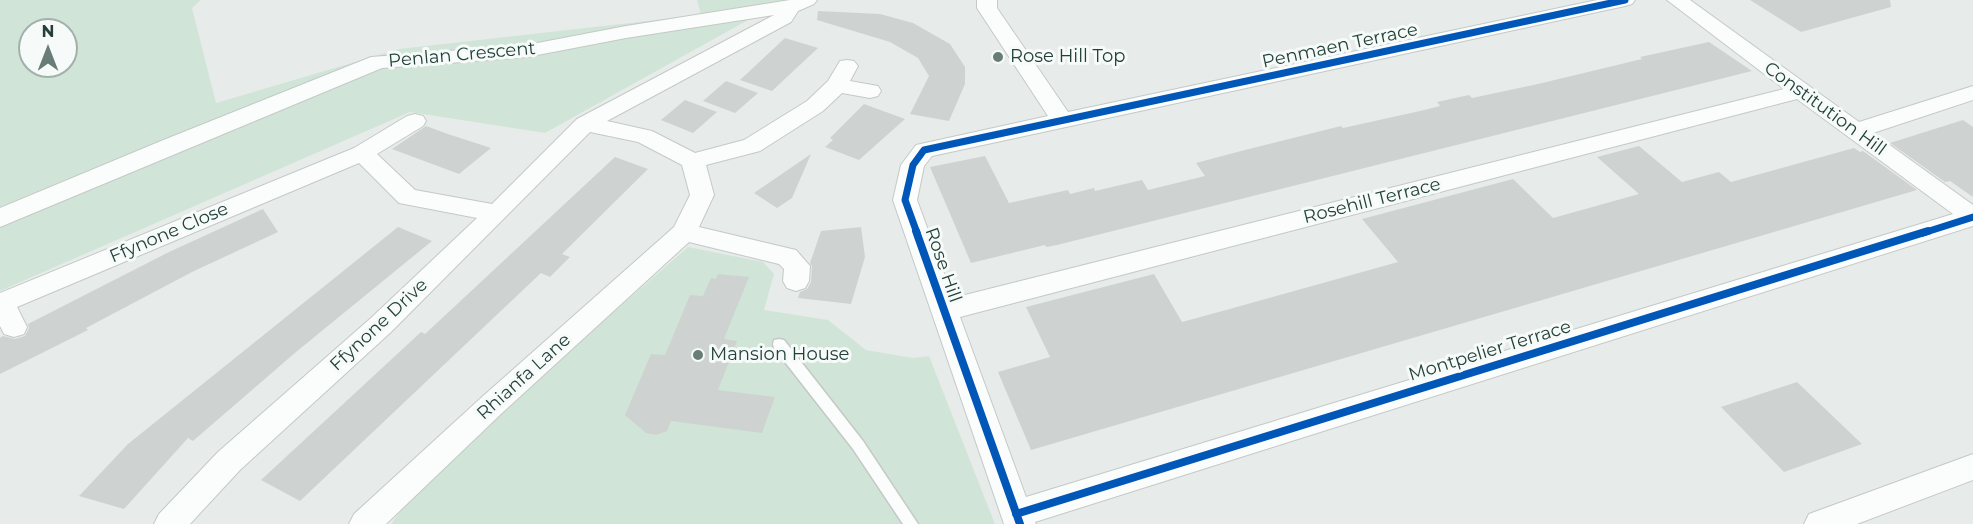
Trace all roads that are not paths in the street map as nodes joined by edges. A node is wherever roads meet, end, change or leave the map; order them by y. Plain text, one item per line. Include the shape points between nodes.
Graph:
1 (987, 0) edge
2 (1625, 0) edge
3 (1688, 2) edge
4 (799, 3) edge
5 (870, 91) dead end
6 (1801, 91) junction
7 (1973, 93) edge
8 (415, 121) dead end
9 (1063, 122) junction
10 (585, 124) junction
11 (1855, 131) junction
12 (362, 153) junction
13 (693, 161) junction
14 (497, 213) junction
15 (1973, 217) edge
16 (0, 218) edge
17 (684, 232) junction
18 (796, 281) dead end
19 (943, 310) junction
20 (14, 327) dead end
21 (779, 344) dead end
22 (1973, 467) edge
23 (1018, 519) edge
24 (170, 524) edge
25 (365, 524) edge
26 (911, 524) edge
27 (1820, 524) edge

1 - 9 street via 987,8
2 - 9 street, Penmaen Terrace
3 - 6 street, Constitution Hill
4 - 10 street, Ffynone Drive via 784,18
4 - 16 street, Penlan Crescent via 527,51 378,62
5 - 13 street via 842,76 815,106 752,146
6 - 11 street, Constitution Hill
6 - 19 street, Rosehill Terrace
7 - 11 street
8 - 12 street, Ffynone Close
9 - 19 street, Rose Hill via 924,150 913,165 905,200
10 - 13 street via 644,136
10 - 14 street, Ffynone Drive
11 - 15 street, Constitution Hill
12 - 14 street via 408,197
12 - 20 street, Ffynone Close via 2,303
13 - 17 street via 702,195
14 - 24 street, Ffynone Drive via 381,325 229,461
15 - 23 street, Montpelier Terrace
17 - 18 street via 787,257 797,266
17 - 25 street, Rhianfa Lane
19 - 23 street, Rose Hill
21 - 26 lane via 858,445
22 - 27 street

